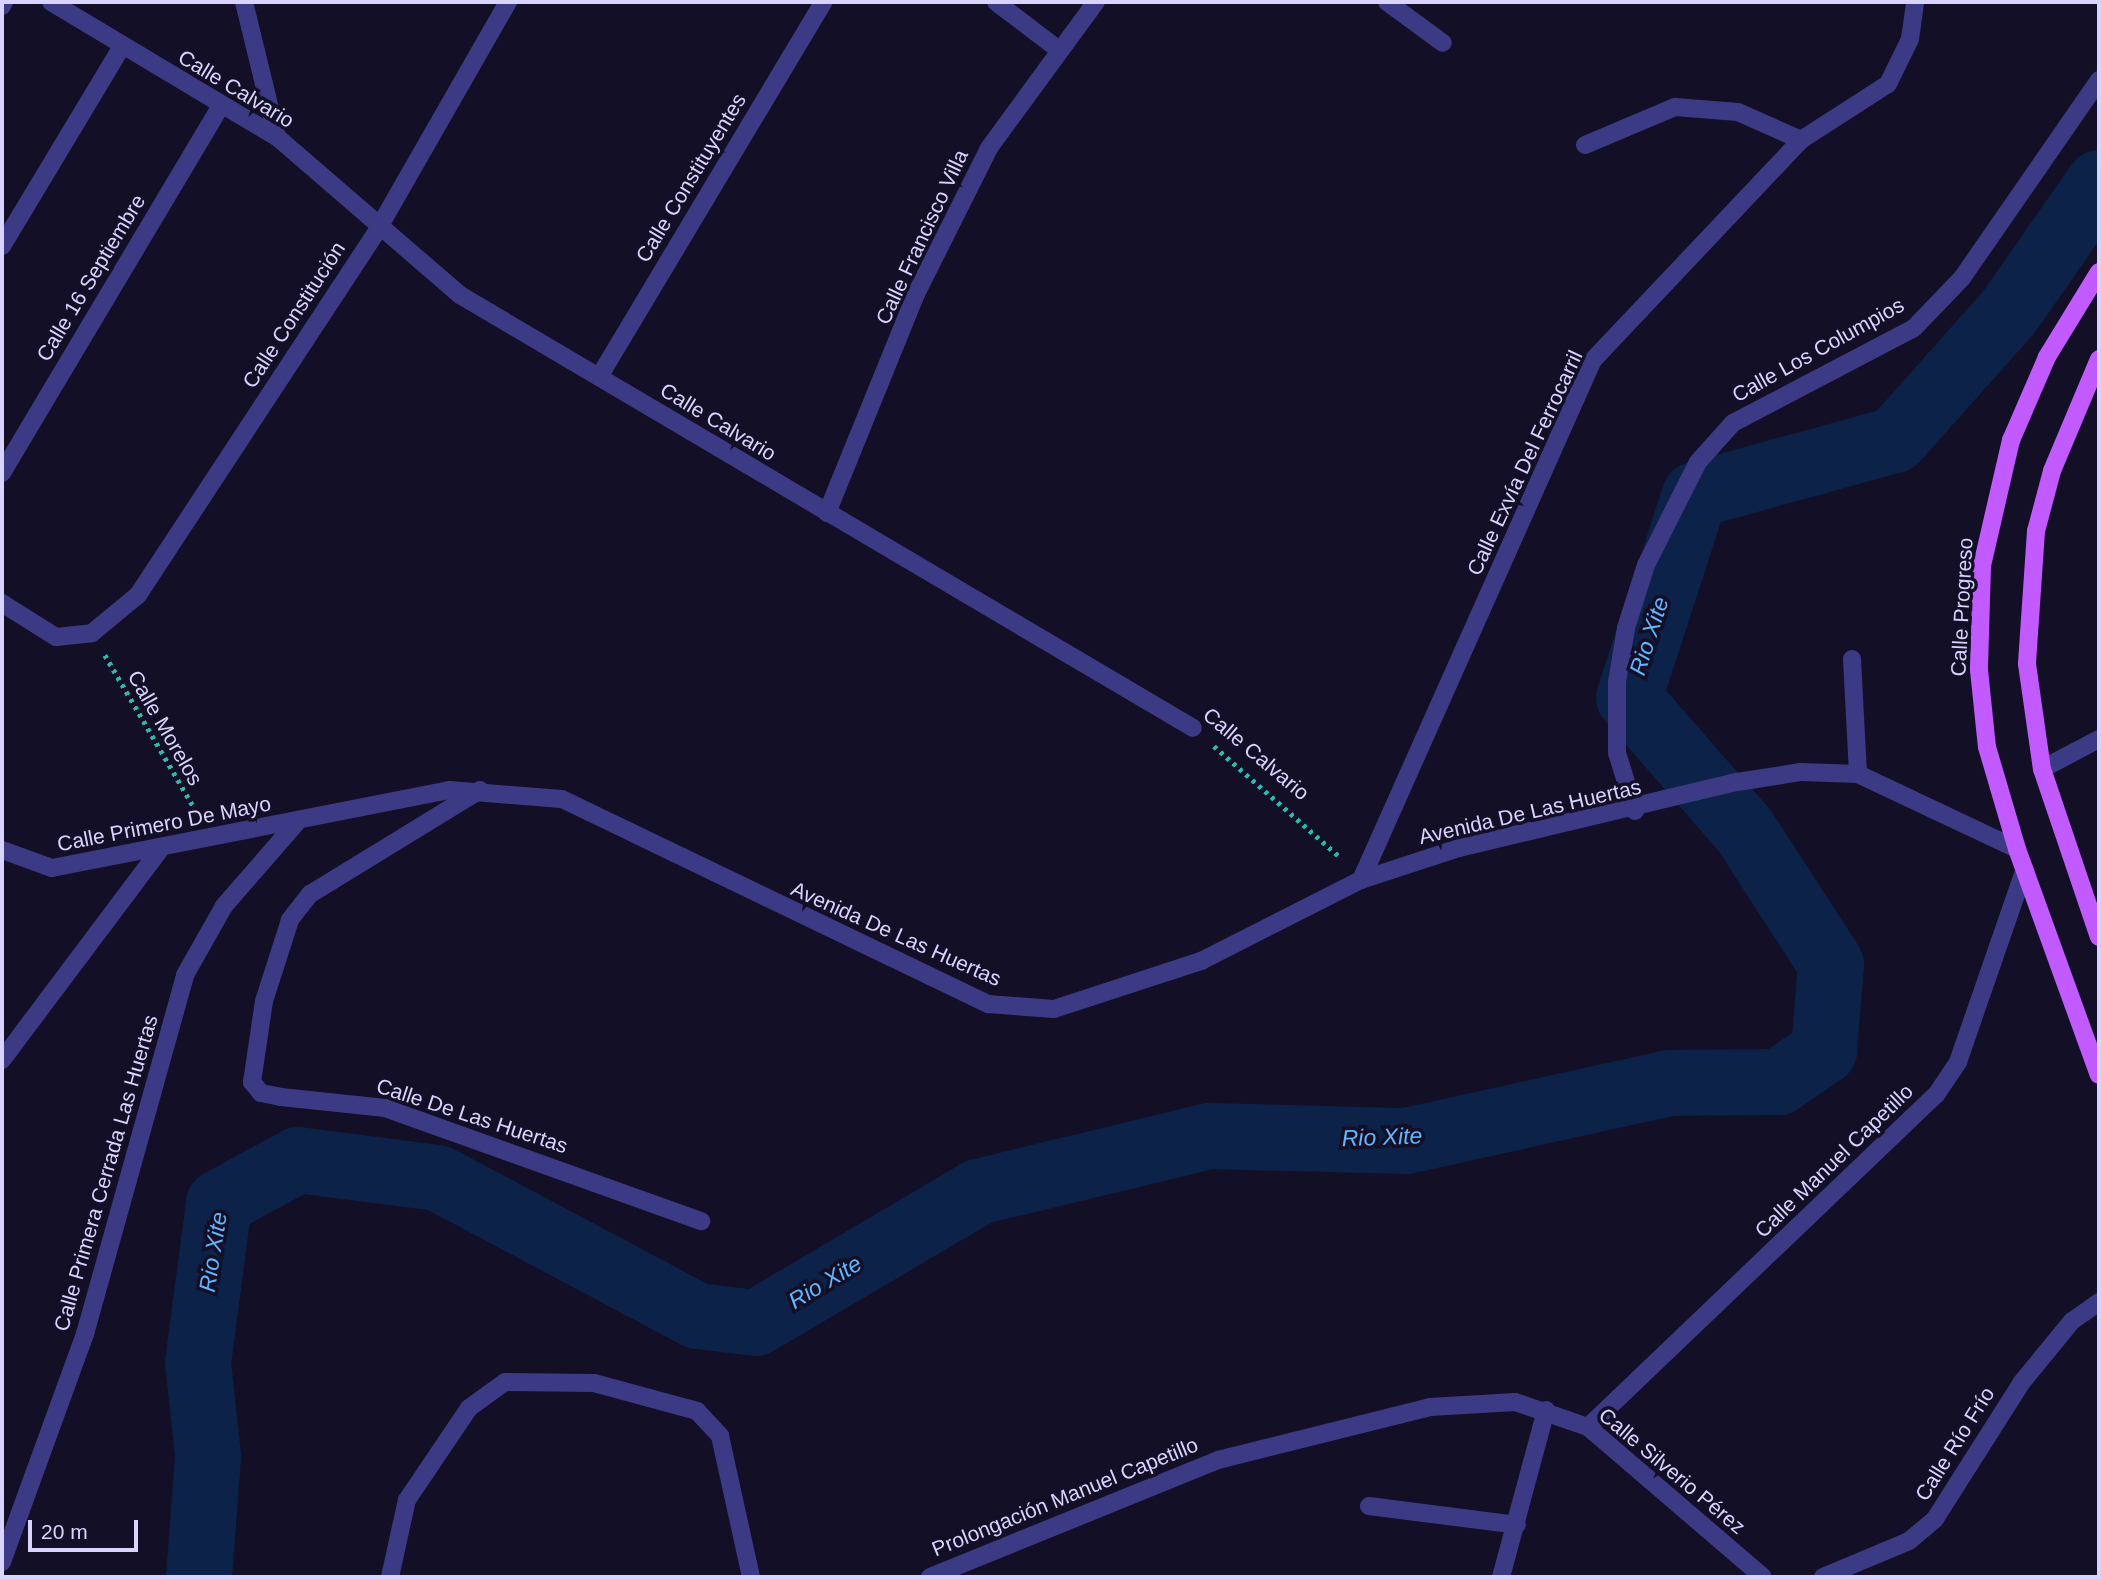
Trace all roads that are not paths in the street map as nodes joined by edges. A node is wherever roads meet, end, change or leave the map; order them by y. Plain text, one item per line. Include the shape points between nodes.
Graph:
1 (51, 2) edge
2 (244, 2) edge
3 (508, 2) edge
4 (823, 2) edge
5 (996, 2) edge
6 (1096, 2) edge
7 (1387, 2) edge
8 (1915, 2) edge
9 (1443, 43) dead end
10 (122, 46) junction
11 (1059, 50) junction
12 (2099, 80) edge
13 (220, 107) junction
14 (277, 137) junction
15 (1801, 140) junction
16 (1586, 145) dead end
17 (378, 229) junction
18 (2, 246) edge
19 (2099, 272) edge
20 (2099, 359) edge
21 (599, 377) junction
22 (2, 473) edge
23 (827, 513) junction
24 (2, 603) edge
25 (1852, 659) dead end
26 (1193, 728) road end
27 (2099, 739) edge
28 (2042, 769) junction
29 (1857, 774) junction
30 (483, 789) junction
31 (1635, 811) junction
32 (296, 822) junction
33 (162, 848) junction
34 (2017, 849) junction
35 (2, 850) edge
36 (2025, 869) junction
37 (1361, 880) junction
38 (2099, 937) edge
39 (2, 1060) edge
40 (2099, 1075) edge
41 (701, 1220) dead end
42 (2099, 1302) edge
43 (1546, 1410) junction
44 (1588, 1427) junction
45 (1368, 1506) dead end
46 (1517, 1525) junction
47 (2, 1562) edge
48 (390, 1577) edge
49 (751, 1577) edge
50 (930, 1577) edge
51 (1501, 1577) edge
52 (1763, 1577) edge
53 (1823, 1577) edge

1 - 10 street, Calle Calvario
2 - 14 street
3 - 17 street, Calle Constitución
4 - 21 street, Calle Constituyentes
5 - 11 street
6 - 11 street, Calle Francisco Villa
7 - 9 street
8 - 15 street, Calle Exvía Del Ferrocarril via 1910,39 1888,84
10 - 13 street, Calle Calvario
10 - 18 street
11 - 23 street, Calle Francisco Villa via 989,148 947,233
12 - 31 street, Calle Los Columpios via 1962,278 1914,328 1733,423 1698,462 1646,565 1626,628 1617,682 1616,753
13 - 14 street, Calle Calvario
13 - 22 street, Calle 16 Septiembre
14 - 17 street, Calle Calvario
15 - 16 street via 1738,112 1675,107
15 - 37 street, Calle Exvía Del Ferrocarril via 1593,360
17 - 21 street, Calle Calvario via 460,295
17 - 24 street, Calle Constitución via 138,595 92,633 56,637
19 - 34 main road, Calle Progreso via 2047,357 2011,440 1982,566 1979,670 1987,747
20 - 28 main road via 2052,471 2036,531 2028,664
21 - 23 street, Calle Calvario
23 - 26 street, Calle Calvario
25 - 29 street
27 - 28 street
28 - 38 main road
29 - 31 street, Avenida De Las Huertas via 1801,772
29 - 34 street
30 - 32 street, Avenida De Las Huertas
30 - 37 street, Avenida De Las Huertas via 562,799 988,1004 1054,1009 1107,995 1201,961
30 - 41 street, Calle De Las Huertas via 310,894 290,920 264,1001 252,1082 261,1093 281,1097 385,1108
31 - 37 street, Avenida De Las Huertas via 1459,848
32 - 33 street, Calle Primero De Mayo
32 - 47 street, Calle Primera Cerrada Las Huertas via 224,906 185,975 85,1334
33 - 35 street, Calle Primero De Mayo via 52,868
33 - 39 street
34 - 36 main road, Calle Progreso
36 - 40 main road, Calle Progreso
36 - 44 street, Calle Manuel Capetillo via 1958,1062 1936,1095
42 - 53 street, Calle Río Frío via 2072,1321 2022,1382 1935,1519 1909,1541
43 - 44 street, Calle Silverio Pérez
43 - 46 street
43 - 50 street, Prolongación Manuel Capetillo via 1515,1402 1430,1407 1218,1460
44 - 52 street, Calle Silverio Pérez
45 - 46 street
46 - 51 street
48 - 49 street via 407,1500 469,1408 505,1382 530,1382 594,1383 697,1411 720,1436

